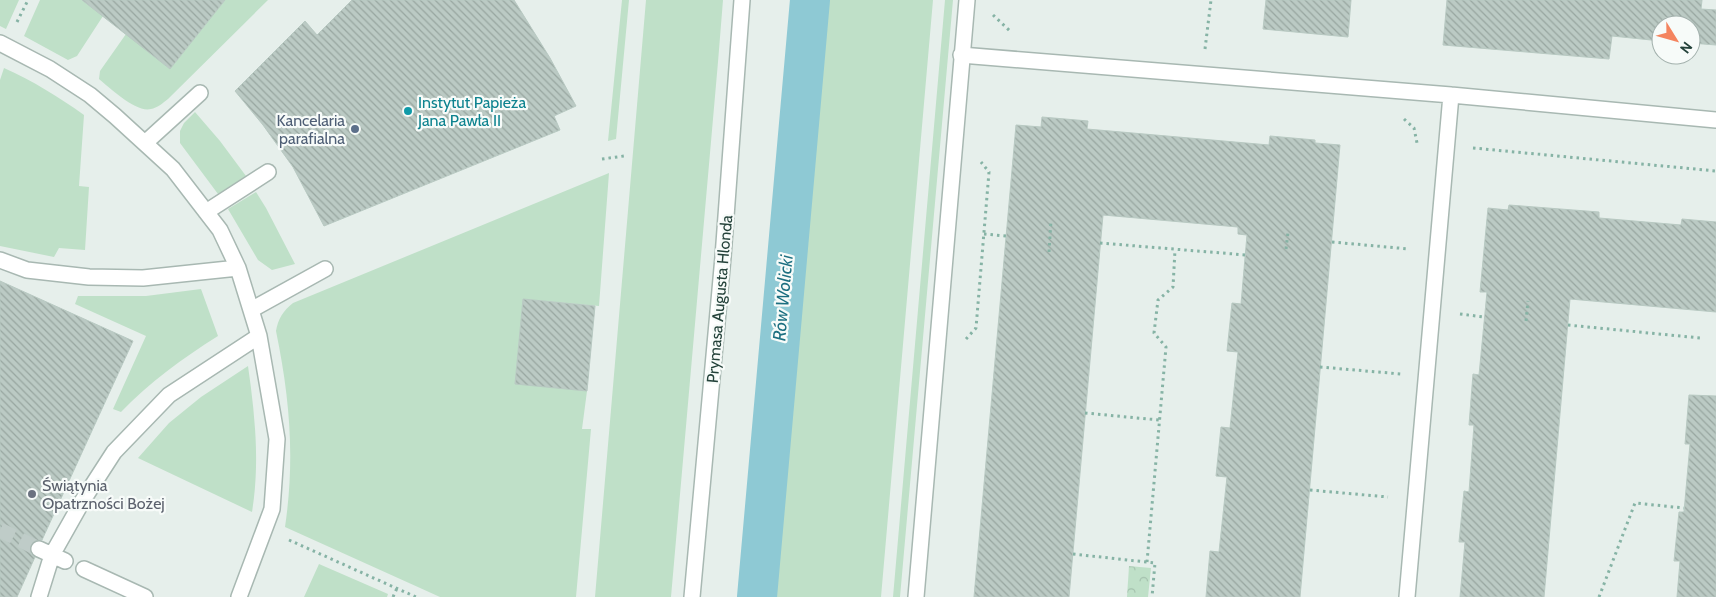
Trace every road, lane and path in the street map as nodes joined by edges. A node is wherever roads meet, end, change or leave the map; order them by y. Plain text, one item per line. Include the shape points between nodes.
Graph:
1 (742, 0) edge
2 (967, 0) edge
3 (1211, 0) edge
4 (0, 43) edge
5 (1205, 50) dead end
6 (961, 55) junction
7 (200, 93) dead end
8 (1451, 96) junction
9 (1399, 115) dead end
10 (1716, 120) edge
11 (145, 143) junction
12 (1446, 146) junction
13 (624, 156) dead end
14 (602, 159) dead end
15 (1716, 171) edge
16 (268, 172) dead end
17 (206, 212) junction
18 (1052, 220) dead end
19 (1288, 232) dead end
20 (984, 234) dead end
21 (1006, 236) dead end
22 (1332, 242) dead end
23 (1100, 243) dead end
24 (1286, 249) dead end
25 (1175, 250) junction
26 (1437, 251) junction
27 (1049, 252) dead end
28 (1246, 255) dead end
29 (0, 260) edge
30 (238, 268) junction
31 (325, 269) dead end
32 (1528, 301) dead end
33 (251, 310) junction
34 (1454, 314) dead end
35 (1484, 317) dead end
36 (1526, 321) dead end
37 (1568, 325) dead end
38 (259, 336) junction
39 (1700, 338) dead end
40 (1320, 366) dead end
41 (1426, 376) junction
42 (1085, 413) dead end
43 (1159, 420) junction
44 (1310, 490) dead end
45 (1416, 499) junction
46 (1684, 508) dead end
47 (265, 529) junction
48 (1073, 554) dead end
49 (1147, 562) junction
50 (84, 569) dead end
51 (396, 588) junction
52 (39, 597) edge
53 (145, 597) edge
54 (239, 597) edge
55 (392, 597) edge
56 (416, 597) edge
57 (692, 597) edge
58 (916, 597) edge
59 (1152, 597) edge
60 (1407, 597) edge
61 (1599, 597) edge

1 - 57 street, Prymasa Augusta Hlonda
2 - 6 street
3 - 5 path
4 - 11 street via 50,69 90,95
6 - 8 street
6 - 58 street
7 - 11 street
8 - 10 street
8 - 12 street
9 - 12 path via 1414,128 1417,144
11 - 17 street via 173,169
12 - 15 path
12 - 26 street
13 - 14 path
16 - 17 street
17 - 30 street via 220,230
18 - 27 path
19 - 24 path
20 - 21 path
22 - 26 path
23 - 25 path
25 - 28 path
25 - 43 path via 1173,287 1158,300 1154,333 1166,347
26 - 41 street
29 - 30 street via 27,270 89,277 143,278
30 - 33 street
31 - 33 street
32 - 36 path
33 - 38 street
34 - 35 path
37 - 39 path
38 - 47 street via 277,439 272,509
38 - 52 street via 169,395 114,452 52,555
40 - 41 path
41 - 45 street
42 - 43 path
43 - 49 path
44 - 45 path
45 - 60 street
46 - 61 path via 1635,503
47 - 51 path
47 - 54 street
48 - 49 path
49 - 59 path via 1155,563
50 - 53 street
51 - 55 path
51 - 56 path

